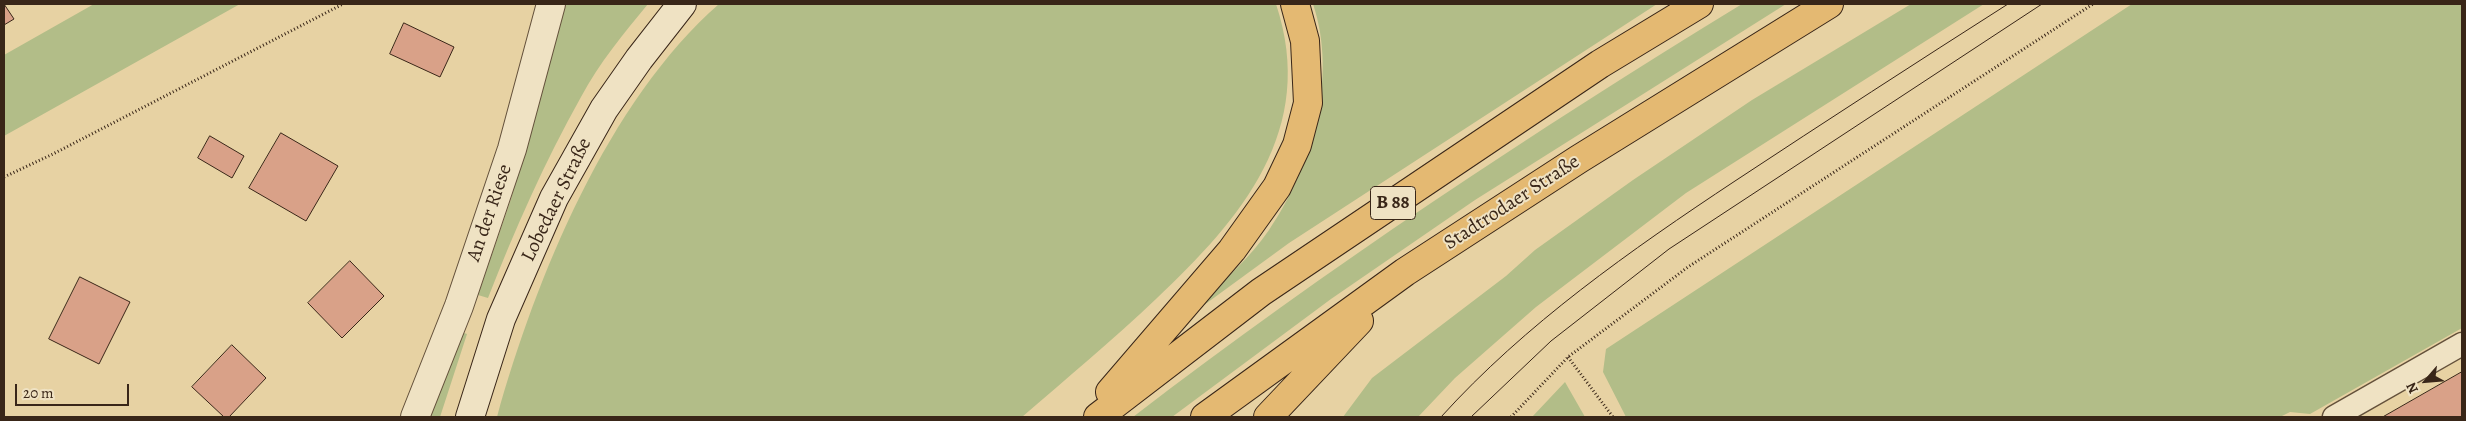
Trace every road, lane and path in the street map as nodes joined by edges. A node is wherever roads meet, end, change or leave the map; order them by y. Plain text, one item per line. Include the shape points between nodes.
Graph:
1 (344, 4) edge
2 (551, 4) edge
3 (682, 4) edge
4 (1295, 4) edge
5 (1699, 4) edge
6 (1829, 4) edge
7 (2093, 4) edge
8 (4, 177) edge
9 (1405, 272) junction
10 (2462, 344) edge
11 (1568, 356) junction
12 (415, 417) edge
13 (470, 417) edge
14 (1088, 417) edge
15 (1098, 417) edge
16 (1205, 417) edge
17 (1268, 417) edge
18 (1511, 417) edge
19 (1613, 417) edge
20 (2334, 417) edge

1 - 8 path
2 - 12 main road, An der Riese via 512,150 459,306
3 - 13 main road, Lobedaer Straße via 604,109 554,198 501,319
4 - 14 main road via 1305,41 1308,103 1297,145 1277,187 1232,250
5 - 15 main road, B 88 via 1600,64 1261,292
6 - 9 main road, Stadtrodaer Straße via 1579,159
7 - 11 path via 1688,267
9 - 16 main road, Stadtrodaer Straße
9 - 17 main road
10 - 20 lane
11 - 18 path
11 - 19 path

